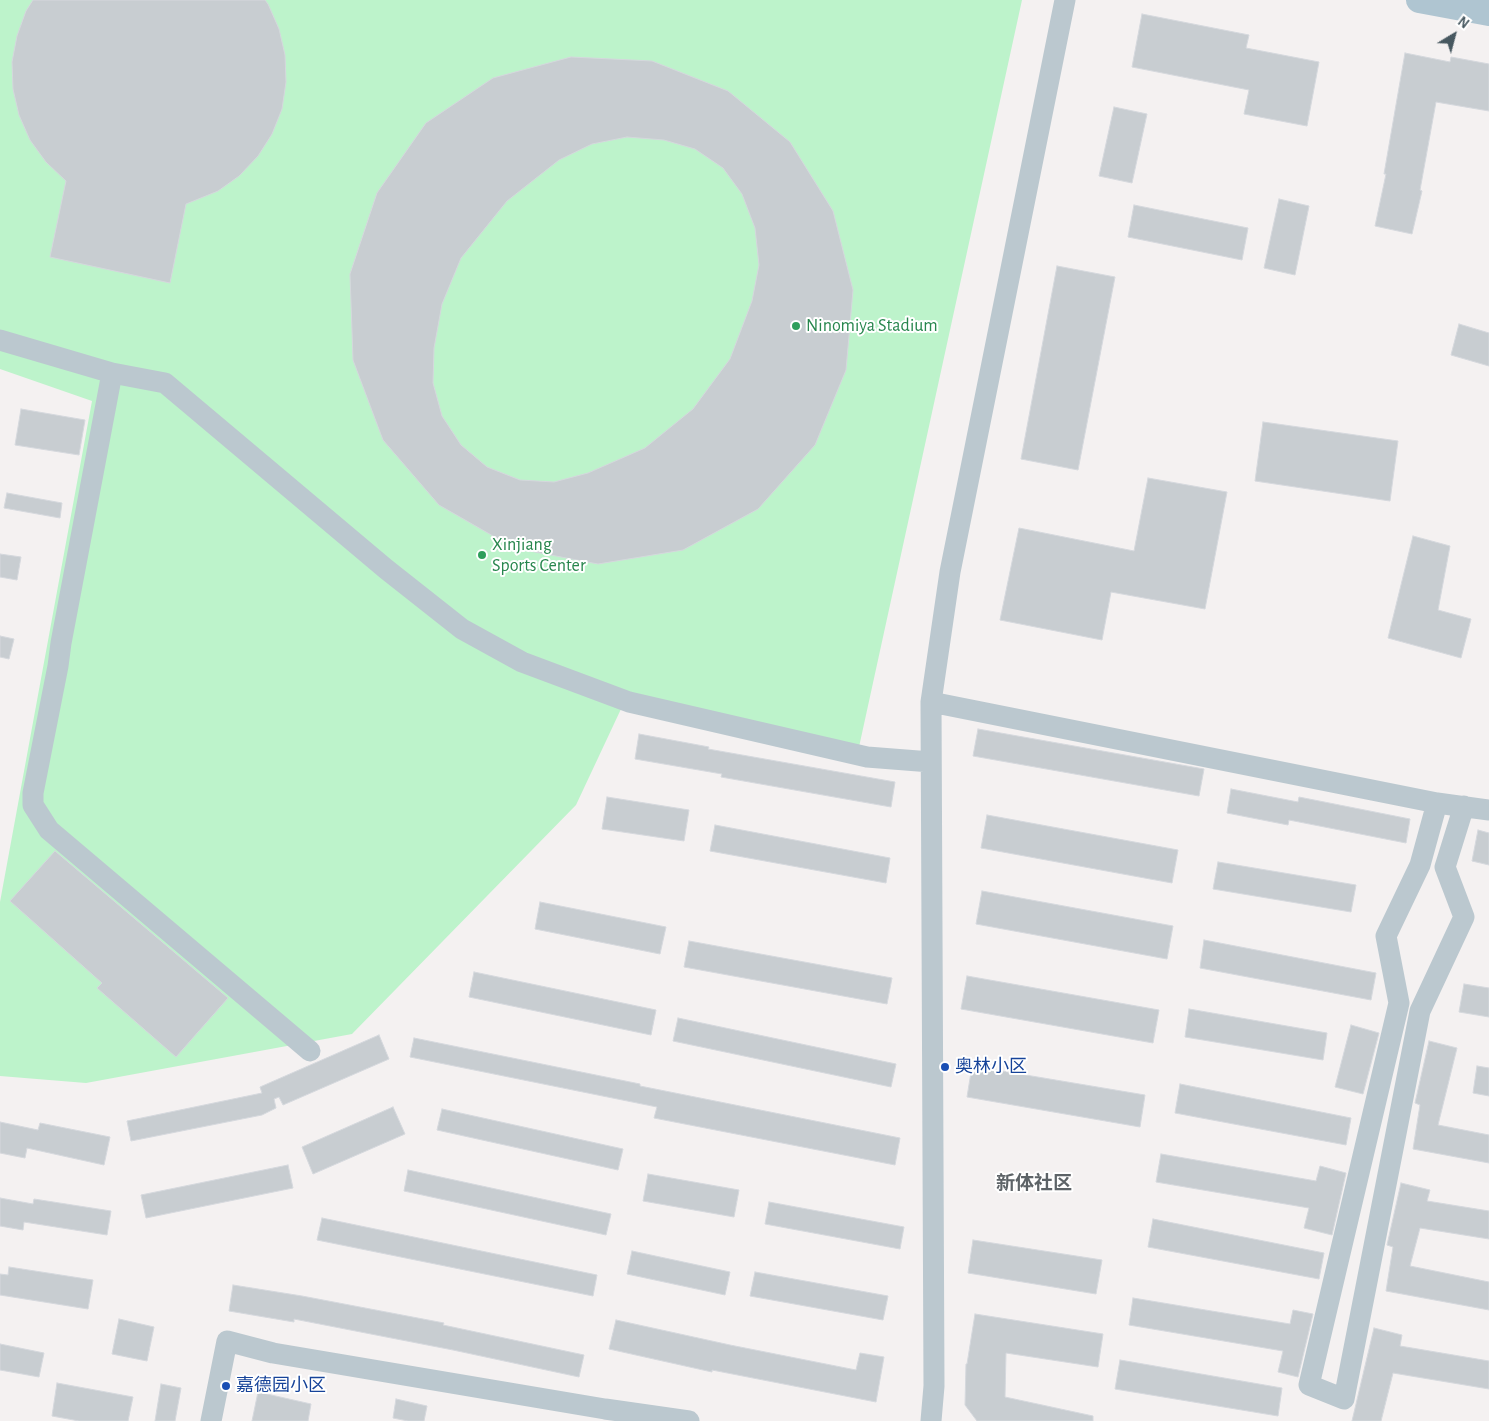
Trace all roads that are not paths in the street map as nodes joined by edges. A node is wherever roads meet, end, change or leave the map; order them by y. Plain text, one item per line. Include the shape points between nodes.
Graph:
1 (1065, 0) edge
2 (1419, 0) edge
3 (1489, 13) edge
4 (0, 340) edge
5 (112, 373) junction
6 (931, 702) junction
7 (931, 762) junction
8 (1437, 803) junction
9 (1464, 806) junction
10 (1489, 810) edge
11 (310, 1051) dead end
12 (211, 1421) edge
13 (689, 1421) edge
14 (931, 1421) edge

1 - 6 street via 950,572
2 - 3 main road
4 - 5 street
5 - 7 street via 165,383 462,629 522,662 629,702 867,757
5 - 11 street via 33,805 50,830
6 - 7 street
6 - 8 street
7 - 14 street via 934,1386
8 - 9 street
8 - 9 street via 1420,865 1386,936 1399,1003 1309,1385 1344,1399 1420,1011 1464,917 1445,867
9 - 10 street
12 - 13 street via 227,1341 292,1356

